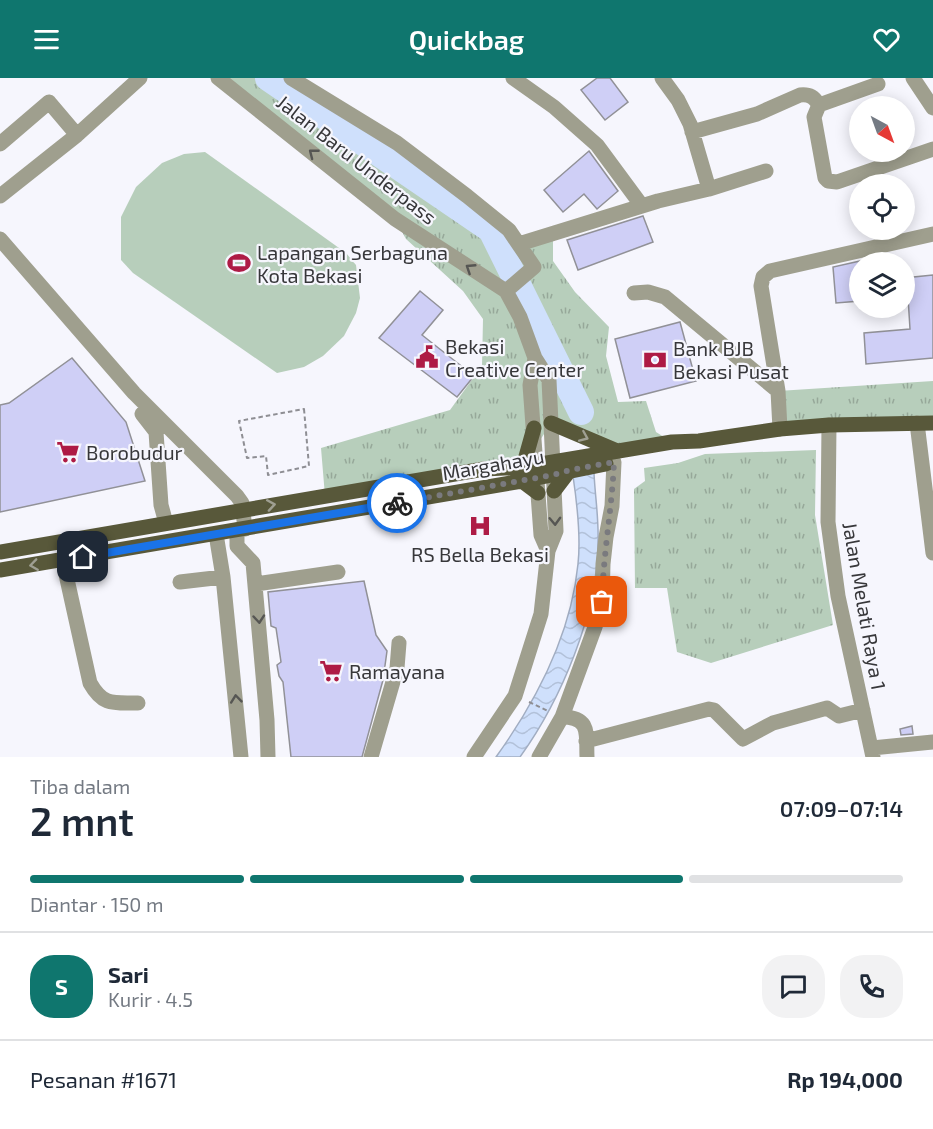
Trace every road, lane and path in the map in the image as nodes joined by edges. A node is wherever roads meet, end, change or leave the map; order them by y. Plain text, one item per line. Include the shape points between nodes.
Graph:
1 (140, 78) edge
2 (218, 78) edge
3 (291, 78) edge
4 (662, 78) edge
5 (914, 78) edge
6 (522, 81) edge
7 (878, 84) dead end
8 (819, 105) junction
9 (933, 108) edge
10 (692, 132) junction
11 (77, 135) junction
12 (0, 144) edge
13 (933, 149) edge
14 (766, 171) dead end
15 (709, 189) junction
16 (0, 196) edge
17 (642, 206) junction
18 (933, 234) edge
19 (0, 239) edge
20 (519, 244) junction
21 (506, 291) junction
22 (634, 293) dead end
23 (535, 358) junction
24 (778, 391) junction
25 (134, 393) junction
26 (238, 421) joint
27 (551, 423) junction
28 (917, 423) junction
29 (933, 423) edge
30 (829, 425) junction
31 (534, 428) joint
32 (780, 429) junction
33 (699, 441) junction
34 (615, 457) junction
35 (540, 477) junction
36 (242, 510) junction
37 (166, 524) junction
38 (137, 528) junction
39 (216, 534) junction
40 (240, 535) junction
41 (141, 547) junction
42 (0, 552) edge
43 (933, 553) edge
44 (64, 568) junction
45 (0, 570) edge
46 (338, 572) dead end
47 (223, 577) junction
48 (180, 582) dead end
49 (256, 584) junction
50 (399, 643) dead end
51 (515, 696) junction
52 (138, 703) dead end
53 (863, 710) junction
54 (562, 717) junction
55 (933, 742) edge
56 (586, 749) edge
57 (871, 755) edge
58 (241, 757) edge
59 (268, 757) edge
60 (371, 757) edge
61 (474, 757) edge
62 (538, 757) edge

1 - 11 street
21 -> 2 street, Jalan Baru Underpass via 395,219
3 - 20 street via 397,143 468,196 509,230
4 - 10 street via 678,100
5 - 9 street
6 - 17 street via 597,145
7 - 8 street
8 - 10 street via 808,95 800,95 757,114
8 - 13 street via 814,117 828,182
10 - 15 street
11 - 12 street via 50,102
11 - 16 street
14 - 15 street
15 - 17 street
17 - 20 street
18 - 24 street via 770,271 763,277 761,286
19 - 25 street
20 - 21 street via 534,267
21 - 23 street, Jalan Baru Underpass
22 - 24 street via 665,297
23 - 27 street, Jalan Baru Underpass via 549,380
23 - 31 street via 530,386
24 - 32 street
25 - 36 street via 237,496
25 - 37 street via 135,407 156,432
26 - 26 path via 247,458 266,456 268,475 309,466 304,409
27 -> 34 main road
27 - 35 street, Jalan Baru Underpass
28 - 29 main road
28 - 30 main road
28 - 43 street
30 - 32 main road
30 - 53 street, Jalan Melati Raya 1 via 828,522 838,596
31 - 35 main road
32 - 33 main road
33 - 34 main road via 672,442
33 - 34 main road, Margahayu via 671,452
34 - 35 main road
34 - 35 main road, Margahayu
34 - 54 street via 602,602
36 -> 35 main road via 484,469
35 - 40 main road, Margahayu
35 - 51 street, Jalan Baru Underpass via 541,535 548,551 541,614
36 - 37 main road
36 - 40 street
37 - 38 main road
38 - 41 main road
38 - 42 main road
39 - 40 main road, Margahayu
39 - 41 main road, Margahayu
39 - 47 street
40 - 49 street via 253,563
41 - 44 main road, Margahayu
44 -> 45 main road, Margahayu
44 - 52 street via 93,688 108,703
46 - 49 street
47 - 48 street
58 -> 47 street
49 -> 59 street
50 - 60 street via 397,668
51 - 54 path
51 - 61 street
53 - 56 street via 839,716 827,708 773,723 743,739 710,709
53 - 57 street, Jalan Melati Raya 1
54 - 56 street via 582,723
54 - 62 street
55 - 57 street

